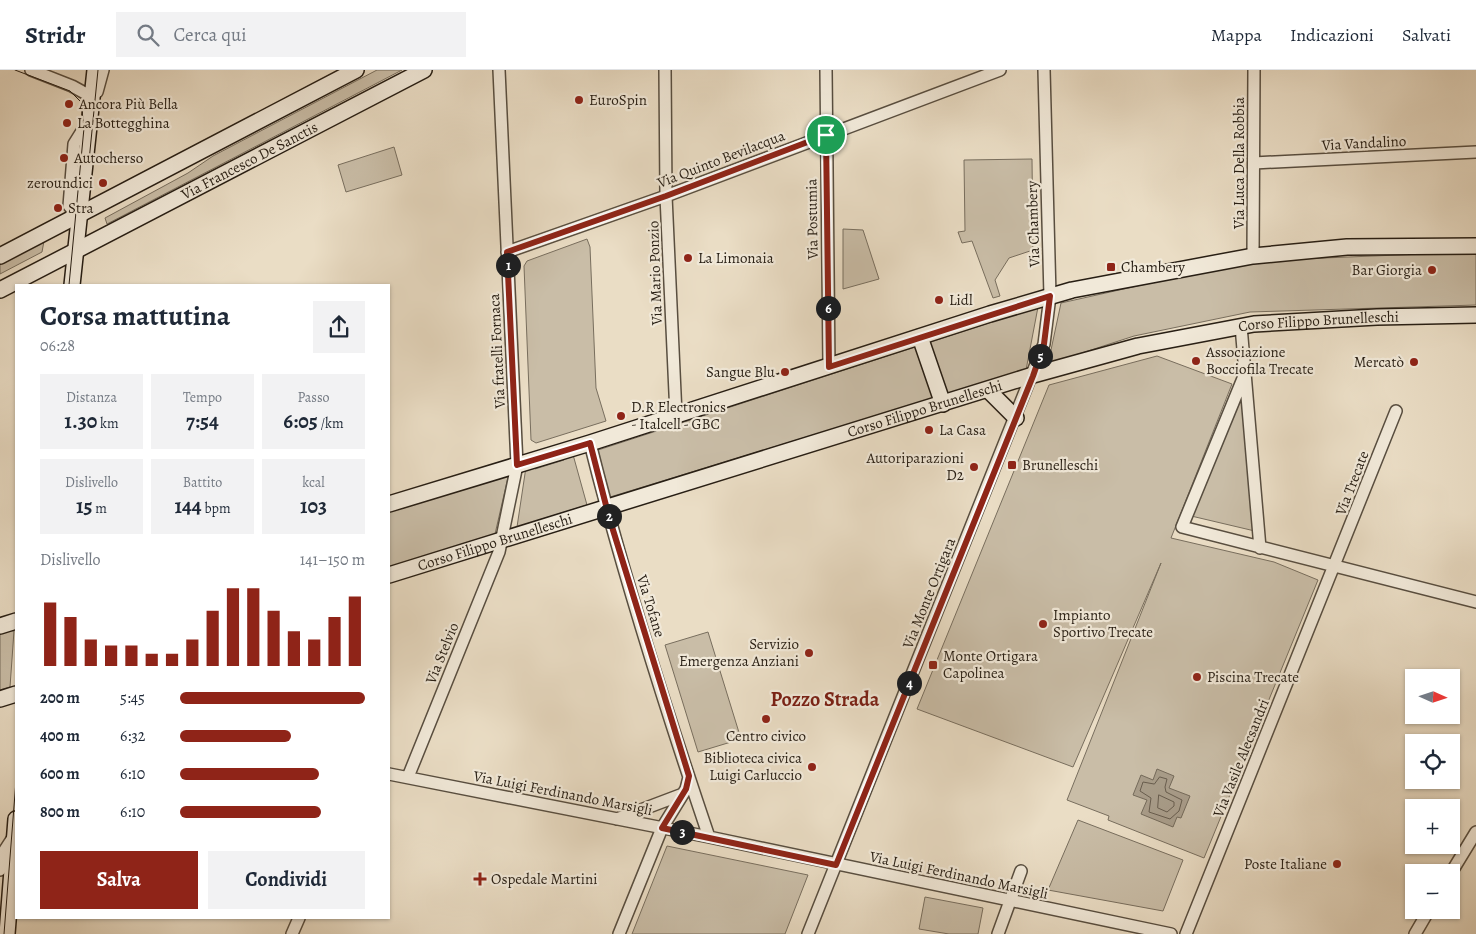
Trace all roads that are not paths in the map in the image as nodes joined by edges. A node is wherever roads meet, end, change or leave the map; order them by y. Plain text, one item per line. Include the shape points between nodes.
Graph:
1 (31, 70) edge
2 (95, 70) edge
3 (103, 70) edge
4 (356, 70) edge
5 (424, 70) edge
6 (500, 70) edge
7 (665, 70) edge
8 (826, 70) edge
9 (1000, 70) edge
10 (1044, 70) edge
11 (1254, 70) edge
12 (92, 97) junction
13 (90, 118) junction
14 (826, 135) junction
15 (1476, 152) edge
16 (1254, 163) junction
17 (666, 196) junction
18 (79, 215) junction
19 (1476, 246) edge
20 (75, 252) junction
21 (507, 252) junction
22 (0, 256) edge
23 (1253, 256) junction
24 (72, 284) edge
25 (0, 290) edge
26 (1050, 296) junction
27 (1476, 315) edge
28 (1241, 326) junction
29 (920, 337) junction
30 (829, 367) junction
31 (1033, 376) junction
32 (1244, 376) junction
33 (988, 390) junction
34 (943, 404) junction
35 (1396, 411) dead end
36 (676, 415) junction
37 (1016, 418) junction
38 (590, 443) junction
39 (517, 465) junction
40 (390, 504) edge
41 (606, 507) junction
42 (502, 540) junction
43 (1260, 548) junction
44 (1336, 566) junction
45 (390, 576) edge
46 (1476, 602) edge
47 (15, 621) edge
48 (0, 626) edge
49 (15, 694) edge
50 (0, 699) edge
51 (390, 774) edge
52 (689, 776) junction
53 (408, 777) junction
54 (683, 794) junction
55 (616, 819) junction
56 (662, 828) junction
57 (15, 831) edge
58 (1476, 832) edge
59 (709, 837) junction
60 (15, 840) edge
61 (1457, 864) edge
62 (836, 865) junction
63 (0, 870) edge
64 (1021, 871) dead end
65 (1010, 902) junction
66 (299, 919) edge
67 (1424, 919) edge
68 (6, 934) edge
69 (292, 934) edge
70 (619, 934) edge
71 (808, 934) edge
72 (998, 934) edge
73 (1171, 934) edge
74 (1186, 934) edge
75 (1415, 934) edge

1 - 12 street
2 - 12 street
3 - 13 street
4 - 18 street, Via Francesco De Sanctis
5 - 20 street, Via Francesco De Sanctis
6 - 21 street, Via fratelli Fornaca
7 - 17 street, Via Mario Ponzio
8 - 14 street, Via Postumia
9 - 14 street, Via Quinto Bevilacqua
10 - 26 street, Via Chambery
11 - 16 street, Via Luca Della Robbia
12 - 13 street
13 - 18 street
14 - 17 street, Via Quinto Bevilacqua
14 - 30 street, Via Postumia
15 - 16 street, Via Vandalino
16 - 23 street, Via Luca Della Robbia
17 - 21 street, Via Quinto Bevilacqua
17 - 36 street, Via Mario Ponzio
18 - 20 street
18 - 22 street, Via Francesco De Sanctis
19 - 23 street via 1347,247
20 - 24 street
20 - 25 street, Via Francesco De Sanctis
21 - 39 street, Via fratelli Fornaca
23 - 26 street
26 - 29 street
26 - 31 street, Via Chambery via 1044,344
27 - 28 street, Corso Filippo Brunelleschi via 1377,317
28 - 31 street, Corso Filippo Brunelleschi via 1138,346
28 - 32 street
29 - 30 street
29 - 34 street
30 - 36 street
31 - 33 street, Corso Filippo Brunelleschi
31 - 37 street, Via Monte Ortigara
32 - 43 street
32 - 43 street via 1182,527
33 - 34 street, Corso Filippo Brunelleschi
33 - 37 street
34 - 41 street, Corso Filippo Brunelleschi
35 - 44 street, Via Trecate
36 - 38 street
37 - 62 street, Via Monte Ortigara
38 - 39 street
38 - 41 street, Via Tofane
39 - 40 street
39 - 42 street, Via fratelli Fornaca
41 - 42 street, Corso Filippo Brunelleschi
41 - 52 street, Via Tofane
42 - 45 street, Corso Filippo Brunelleschi
42 - 53 street, Via Stelvio
43 - 44 street
44 - 46 street
44 - 74 street, Via Vasile Alecsandri
47 - 48 street
49 - 50 street
51 - 53 street, Via Luigi Ferdinando Marsigli
52 - 54 street
52 - 59 street, Via Tofane
53 - 55 street, Via Luigi Ferdinando Marsigli
54 - 55 street
54 - 56 street
55 - 56 street, Via Luigi Ferdinando Marsigli
56 - 59 street, Via Luigi Ferdinando Marsigli
56 - 70 street
57 - 63 street via 3,853
58 - 61 street
59 - 62 street, Via Luigi Ferdinando Marsigli
60 - 68 street
62 - 65 street, Via Luigi Ferdinando Marsigli
62 - 71 street, Via Monte Ortigara
64 - 65 street
65 - 72 street
65 - 73 street, Via Luigi Ferdinando Marsigli
66 - 69 street
67 - 75 street

